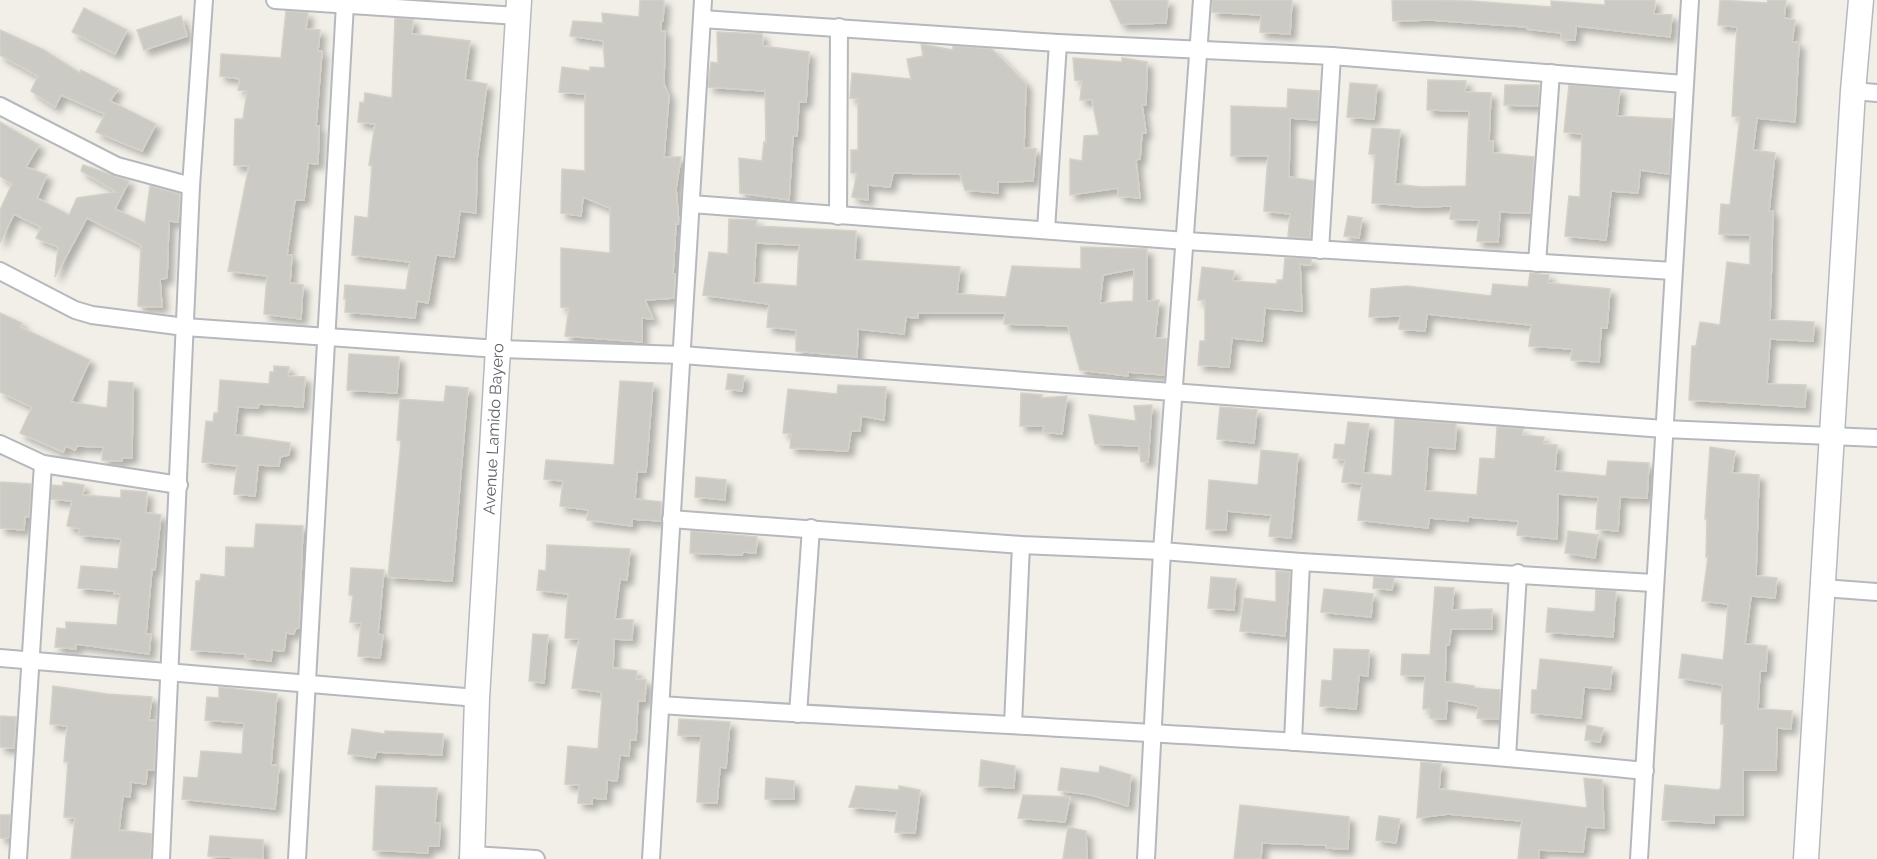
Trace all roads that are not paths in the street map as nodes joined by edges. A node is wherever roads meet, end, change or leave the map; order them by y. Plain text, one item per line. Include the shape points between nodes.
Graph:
1 (204, 0) edge
2 (275, 0) edge
3 (703, 0) edge
4 (1202, 0) edge
5 (1690, 0) edge
6 (1861, 0) edge
7 (345, 4) junction
8 (518, 8) edge
9 (702, 19) junction
10 (839, 27) junction
11 (1058, 43) junction
12 (1200, 51) junction
13 (1332, 56) junction
14 (1551, 74) junction
15 (1684, 84) junction
16 (1853, 91) junction
17 (1877, 93) edge
18 (0, 105) edge
19 (191, 186) junction
20 (691, 204) junction
21 (838, 216) junction
22 (1046, 230) junction
23 (1186, 241) junction
24 (1320, 250) junction
25 (1537, 263) junction
26 (0, 271) edge
27 (1673, 271) junction
28 (185, 327) junction
29 (325, 338) junction
30 (498, 349) junction
31 (682, 355) junction
32 (1173, 391) junction
33 (1664, 429) junction
34 (1833, 435) junction
35 (1877, 438) edge
36 (0, 444) edge
37 (43, 464) junction
38 (179, 485) junction
39 (671, 519) junction
40 (811, 528) junction
41 (1021, 545) junction
42 (1162, 551) junction
43 (1301, 562) junction
44 (1518, 573) junction
45 (1653, 583) junction
46 (1823, 588) junction
47 (1877, 591) edge
48 (0, 658) edge
49 (32, 660) junction
50 (170, 671) junction
51 (306, 682) junction
52 (477, 698) junction
53 (661, 705) junction
54 (798, 714) junction
55 (1013, 725) junction
56 (1155, 733) junction
57 (1293, 742) junction
58 (1507, 757) junction
59 (1645, 771) junction
60 (470, 858) edge
61 (18, 859) edge
62 (161, 859) edge
63 (297, 859) edge
64 (536, 859) edge
65 (651, 859) edge
66 (1146, 859) edge
67 (1639, 859) edge
68 (1806, 859) edge

1 - 19 street
2 - 7 street
3 - 9 street
4 - 12 street
5 - 15 street
6 - 16 street
7 - 8 street
7 - 29 street
8 - 30 street, Avenue Lamido Bayero
9 - 10 street
9 - 20 street
10 - 11 street
10 - 21 street
11 - 12 street
11 - 22 street
12 - 13 street
12 - 23 street
13 - 14 street
13 - 24 street
14 - 15 street
14 - 25 street
15 - 27 street
16 - 17 street
16 - 34 street
18 - 19 street via 117,166
19 - 28 street
20 - 21 street
20 - 31 street
21 - 22 street
22 - 23 street
23 - 24 street
23 - 32 street
24 - 25 street
25 - 27 street
26 - 28 street via 75,310
27 - 33 street
28 - 29 street
28 - 38 street
29 - 30 street
29 - 51 street
30 - 31 street
30 - 52 street, Avenue Lamido Bayero
31 - 32 street
31 - 39 street
32 - 33 street
32 - 42 street
33 - 34 street
33 - 45 street
34 - 35 street
34 - 46 street
36 - 37 street
37 - 38 street
37 - 49 street
38 - 50 street
39 - 40 street
39 - 53 street
40 - 41 street
40 - 54 street
41 - 42 street
41 - 55 street
42 - 43 street
42 - 56 street
43 - 44 street
43 - 57 street
44 - 45 street
44 - 58 street
45 - 59 street
46 - 47 street
46 - 68 street
48 - 49 street
49 - 50 street
49 - 61 street
50 - 51 street
50 - 62 street
51 - 52 street
51 - 63 street
52 - 60 street, Avenue Lamido Bayero
53 - 54 street
53 - 65 street
54 - 55 street
55 - 56 street
56 - 57 street
56 - 66 street
57 - 58 street
58 - 59 street
59 - 67 street
60 - 64 street

